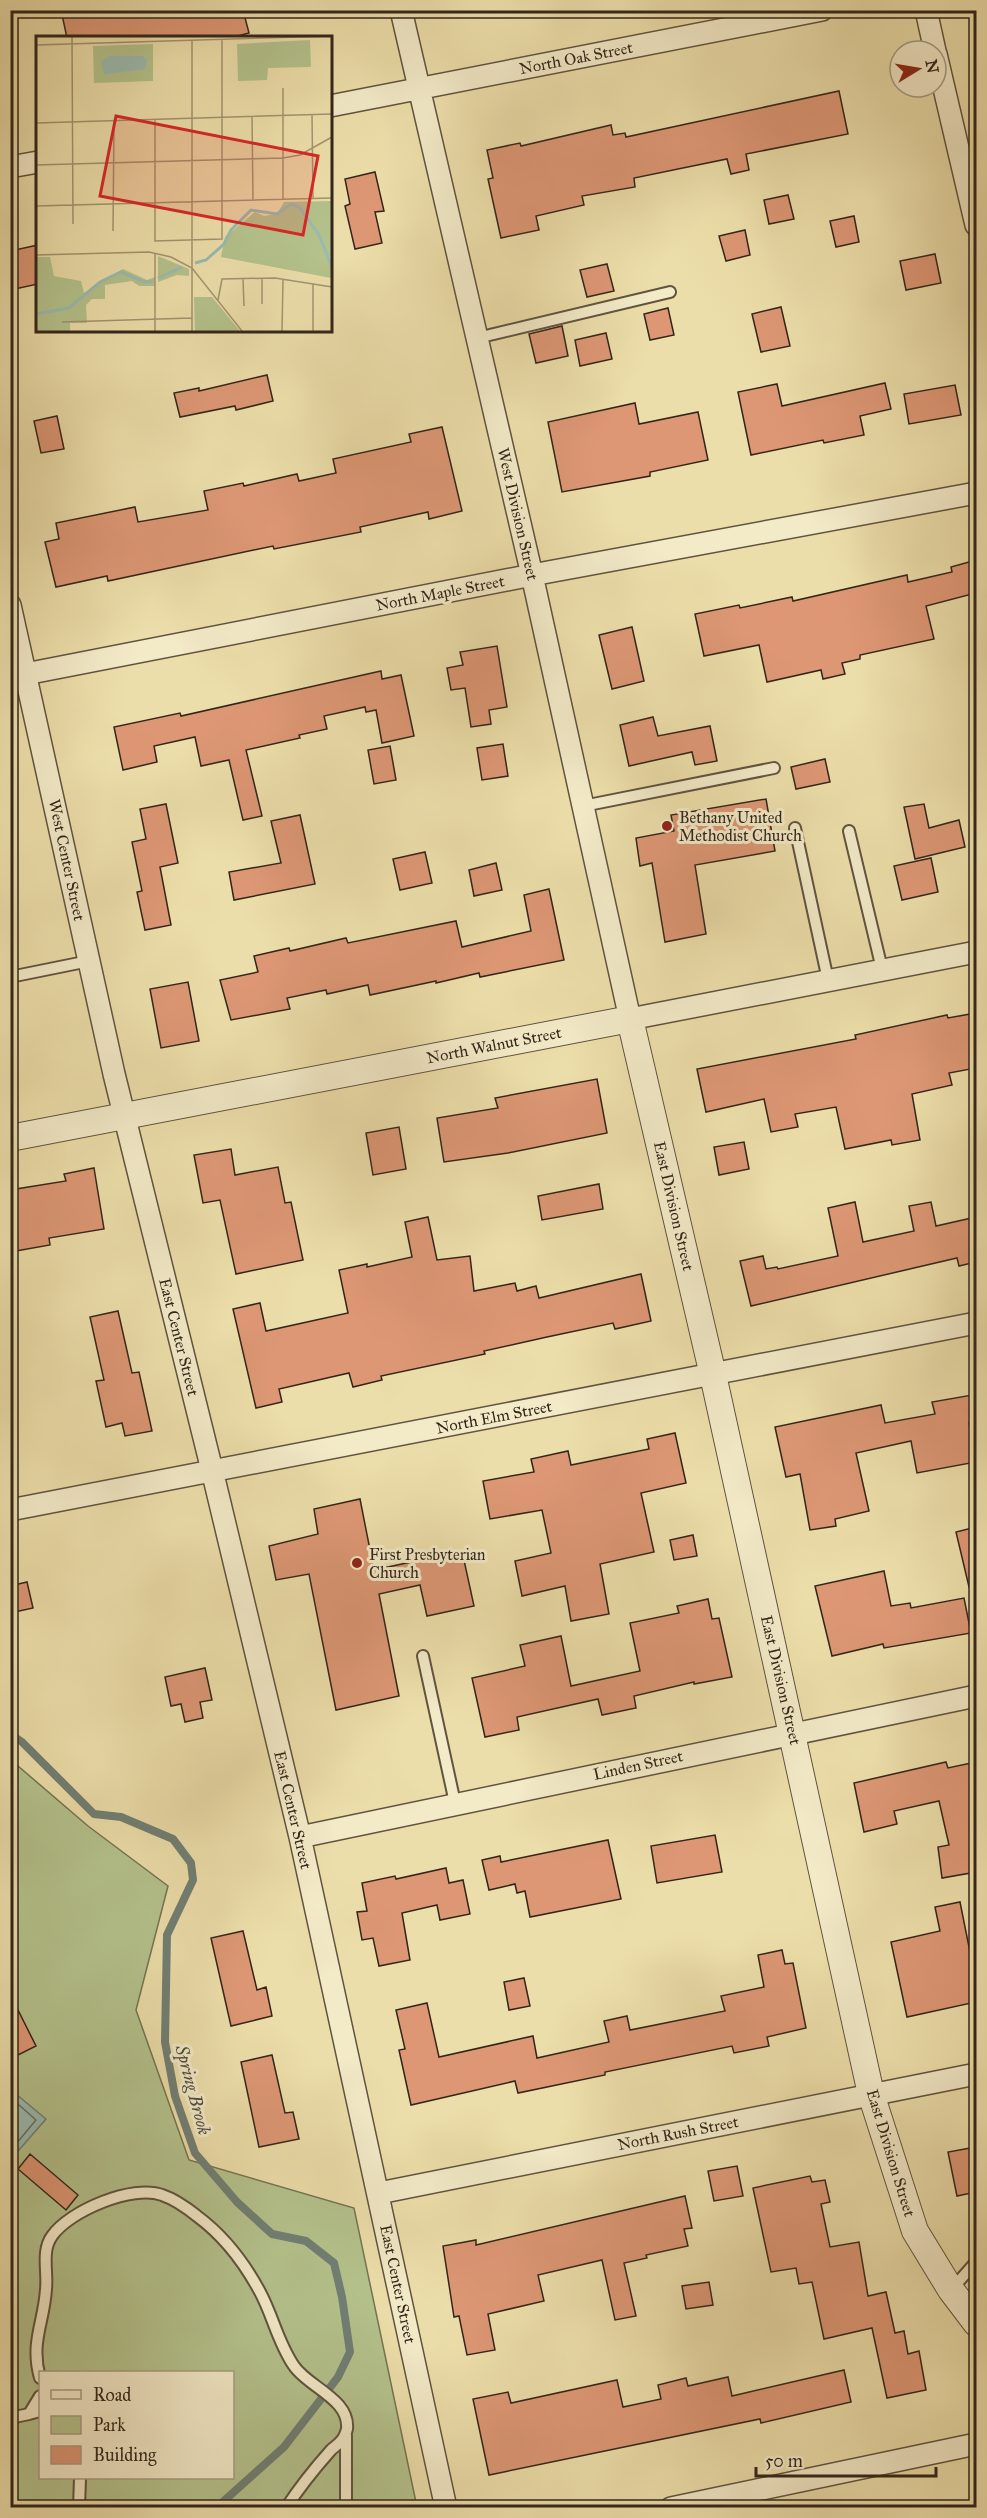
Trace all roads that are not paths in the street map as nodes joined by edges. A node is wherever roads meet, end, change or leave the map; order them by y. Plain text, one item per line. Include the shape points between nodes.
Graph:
1 (401, 10) edge
2 (822, 10) edge
3 (926, 10) edge
4 (933, 39) edge
5 (419, 89) junction
6 (947, 99) edge
7 (332, 106) edge
8 (36, 162) edge
9 (10, 167) edge
10 (976, 225) edge
11 (670, 292) dead end
12 (477, 338) junction
13 (976, 493) edge
14 (532, 575) junction
15 (10, 605) edge
16 (18, 676) edge
17 (774, 768) dead end
18 (583, 806) junction
19 (795, 828) dead end
20 (849, 831) dead end
21 (976, 952) edge
22 (90, 961) junction
23 (882, 969) junction
24 (10, 977) edge
25 (828, 980) junction
26 (630, 1018) junction
27 (124, 1116) junction
28 (10, 1138) edge
29 (976, 1323) edge
30 (713, 1375) junction
31 (212, 1470) junction
32 (10, 1510) edge
33 (423, 1656) dead end
34 (976, 1696) edge
35 (793, 1733) junction
36 (455, 1803) junction
37 (300, 1837) junction
38 (976, 2074) edge
39 (872, 2094) junction
40 (379, 2193) junction
41 (976, 2262) edge
42 (951, 2290) junction
43 (976, 2323) edge
44 (39, 2374) edge
45 (35, 2413) edge
46 (10, 2418) edge
47 (347, 2431) junction
48 (976, 2444) edge
49 (80, 2479) edge
50 (79, 2508) edge
51 (286, 2508) edge
52 (346, 2508) edge
53 (446, 2508) edge
54 (671, 2508) edge

1 - 5 street, West Division Street
2 - 5 street, North Oak Street
3 - 4 street
5 - 7 street, North Oak Street
5 - 12 street, West Division Street
6 - 10 street
8 - 9 street
11 - 12 lane
12 - 14 street, West Division Street
13 - 14 street, North Maple Street
14 - 16 street, North Maple Street
14 - 18 street, West Division Street
15 - 16 street, West Center Street
16 - 22 street, West Center Street
17 - 18 lane
18 - 26 street, West Division Street
19 - 25 lane
20 - 23 lane
21 - 23 street, North Walnut Street
22 - 24 lane
22 - 27 street, West Center Street
23 - 25 street, North Walnut Street
25 - 26 street, North Walnut Street
26 - 27 street, North Walnut Street
26 - 30 street, East Division Street
27 - 28 street, North Walnut Street
27 - 31 street, East Center Street
29 - 30 street, North Elm Street
30 - 31 street, North Elm Street
30 - 35 street, East Division Street
31 - 32 street, North Elm Street
31 - 37 street, East Center Street
33 - 36 lane
34 - 35 street, Linden Street
35 - 36 street, Linden Street
35 - 39 street, East Division Street
36 - 37 street, Linden Street
37 - 40 street, East Center Street
38 - 39 street, North Rush Street
39 - 40 street, North Rush Street
39 - 42 street, East Division Street via 915,2231
40 - 53 street, East Center Street
41 - 42 lane
42 - 43 street, East Division Street
44 - 47 lane via 36,2339 45,2303 46,2250 51,2237 76,2214 112,2198 160,2194 224,2238 260,2292 284,2351 302,2378 343,2411
45 - 46 lane
47 - 51 lane
47 - 52 lane
48 - 54 street
49 - 50 lane

